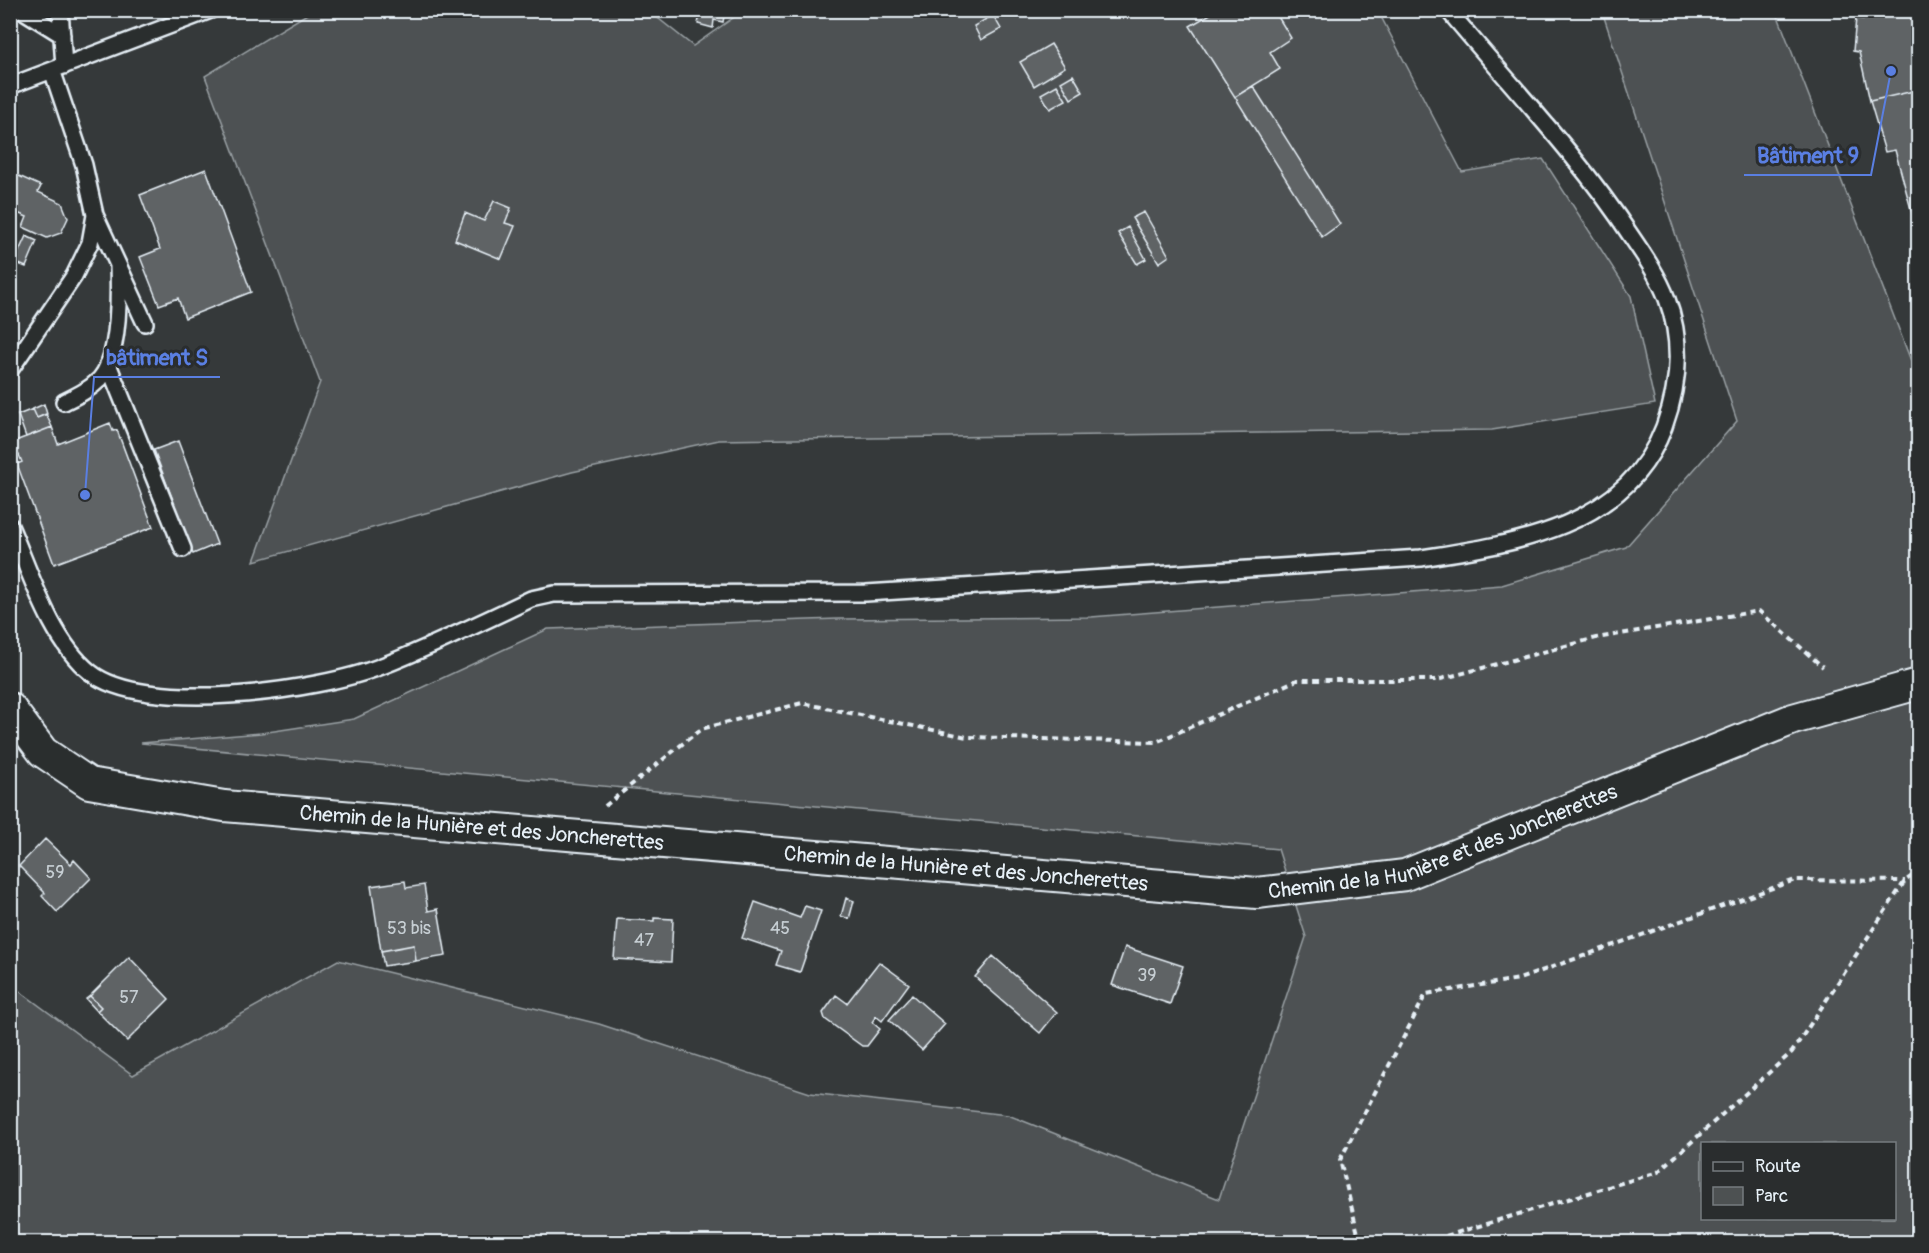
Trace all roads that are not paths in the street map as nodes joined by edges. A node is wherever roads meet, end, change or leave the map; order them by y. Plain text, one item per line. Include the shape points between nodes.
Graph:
1 (22, 10) edge
2 (60, 10) edge
3 (211, 10) edge
4 (1448, 10) edge
5 (62, 35) junction
6 (58, 68) junction
7 (10, 86) edge
8 (96, 215) junction
9 (118, 265) junction
10 (145, 323) dead end
11 (108, 364) junction
12 (10, 370) edge
13 (64, 402) dead end
14 (10, 526) edge
15 (183, 549) dead end
16 (1918, 684) edge
17 (10, 708) edge

1 - 5 lane
2 - 5 lane
3 - 6 lane
4 - 14 lane via 1614,210 1667,298 1675,328 1678,357 1674,401 1659,440 1640,469 1612,497 1580,520 1480,549 1421,558 866,593 554,594 531,599 381,667 307,685 193,697 151,695 91,674 55,628
5 - 6 lane
6 - 7 lane
6 - 8 lane
8 - 9 lane
8 - 12 lane via 90,243 74,276
9 - 10 lane
9 - 11 lane via 114,338
11 - 13 lane via 87,391
11 - 15 lane
16 - 17 street, Chemin de la Hunière et des Joncherettes via 1793,719 1405,875 1257,893 224,806 89,783 43,752

